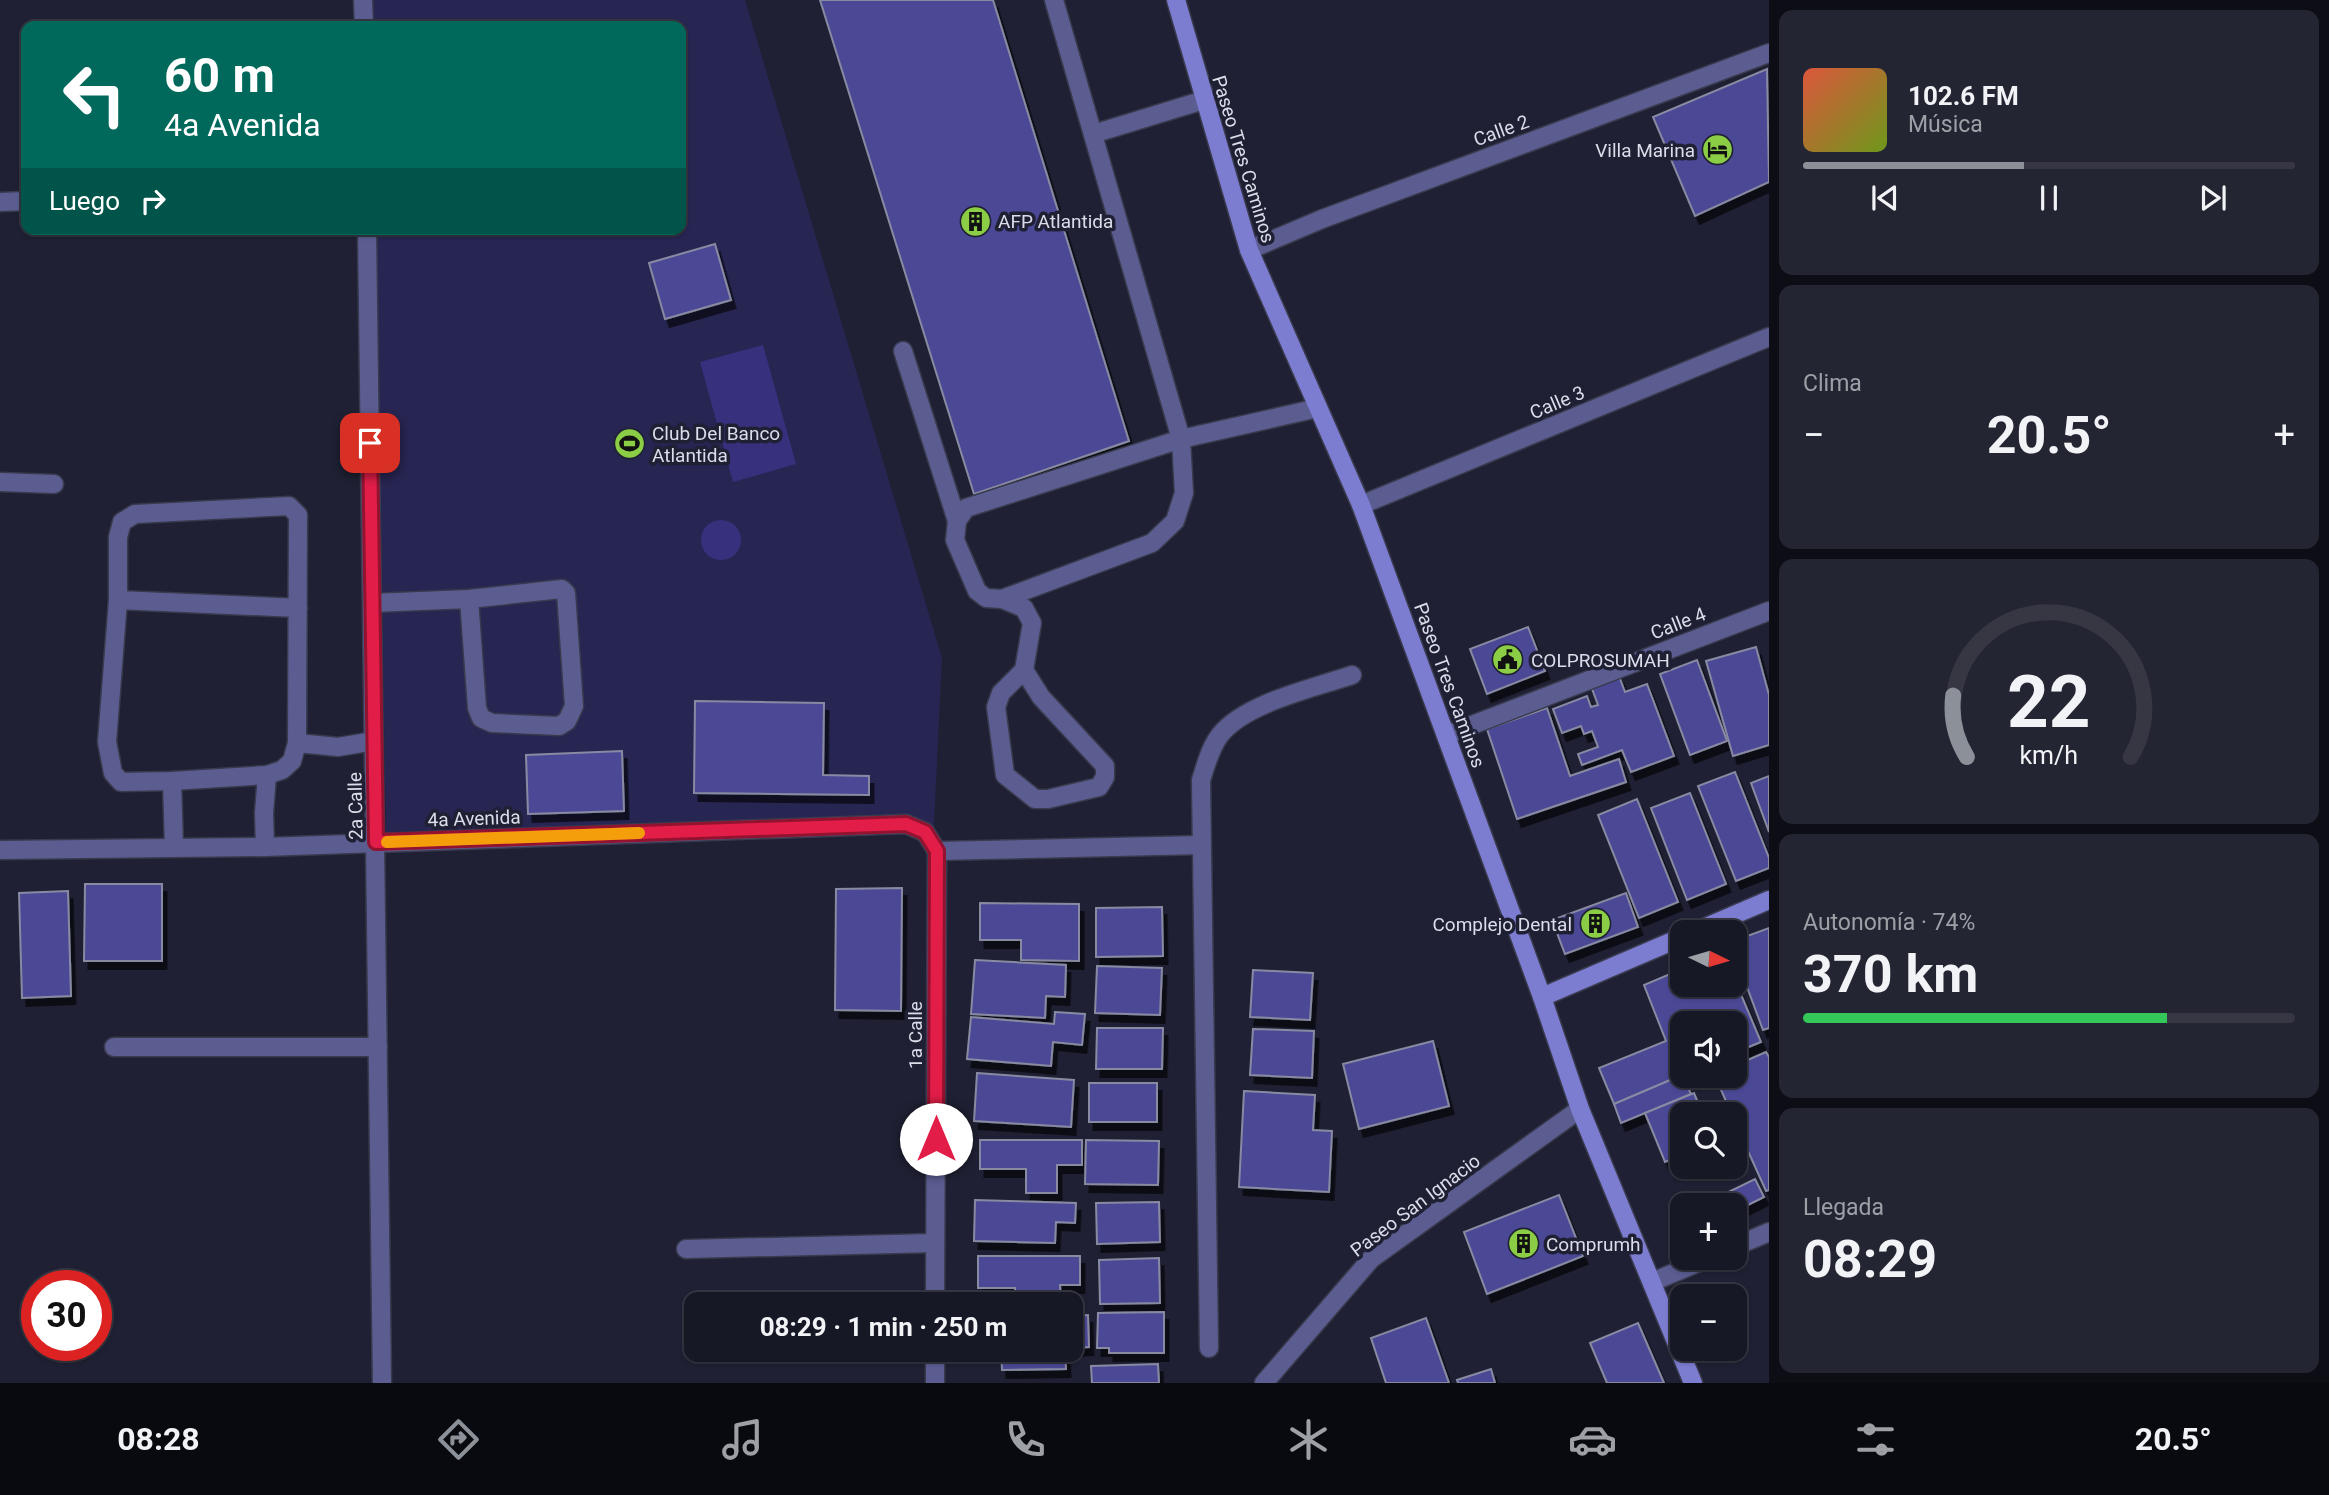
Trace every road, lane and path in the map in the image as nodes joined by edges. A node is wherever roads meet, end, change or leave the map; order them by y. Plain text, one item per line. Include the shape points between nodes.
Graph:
1 (363, 0) edge
2 (1054, 0) edge
3 (1181, 2) edge
4 (364, 21) edge
5 (1769, 53) edge
6 (1204, 100) junction
7 (1093, 134) junction
8 (21, 201) edge
9 (0, 202) edge
10 (367, 235) edge
11 (1249, 250) junction
12 (1769, 337) edge
13 (903, 351) dead end
14 (1318, 408) junction
15 (1181, 439) junction
16 (0, 482) edge
17 (54, 484) dead end
18 (1361, 506) junction
19 (957, 521) junction
20 (1002, 598) junction
21 (469, 599) junction
22 (118, 600) junction
23 (372, 603) junction
24 (298, 608) junction
25 (1769, 611) edge
26 (1024, 670) junction
27 (1352, 675) dead end
28 (1446, 736) junction
29 (374, 741) junction
30 (297, 743) junction
31 (267, 775) junction
32 (172, 782) junction
33 (376, 842) junction
34 (1201, 845) junction
35 (174, 847) junction
36 (265, 847) junction
37 (0, 850) edge
38 (937, 851) junction
39 (1769, 900) edge
40 (1722, 920) edge
41 (1670, 942) edge
42 (1542, 997) junction
43 (114, 1047) dead end
44 (378, 1047) junction
45 (1580, 1109) junction
46 (1769, 1232) edge
47 (1747, 1241) edge
48 (935, 1243) junction
49 (685, 1249) dead end
50 (1680, 1270) edge
51 (1652, 1282) junction
52 (935, 1292) edge
53 (1209, 1348) dead end
54 (935, 1362) edge
55 (382, 1383) edge
56 (935, 1383) edge
57 (1264, 1383) edge
58 (1693, 1383) edge

1 - 4 street
2 - 7 street
3 - 6 street, Paseo Tres Caminos
5 - 11 street, Calle 2
6 - 7 street
6 - 11 street, Paseo Tres Caminos
7 - 15 street
8 - 9 street
10 - 23 street, 2a Calle
11 - 14 street, Paseo Tres Caminos
12 - 18 street, Calle 3
13 - 19 street
14 - 15 street
14 - 18 street, Paseo Tres Caminos
15 - 19 street via 966,508
15 - 20 street via 1184,493 1175,521 1153,543
16 - 17 street
18 - 28 street, Paseo Tres Caminos
19 - 20 street via 955,540 977,591 986,598
20 - 26 street via 1024,608 1031,623
21 - 21 street via 481,718 492,723 559,726 567,721 575,706 566,593 553,588
21 - 23 street
22 - 24 street
22 - 24 street via 118,537 122,522 135,514 289,506 298,515
22 - 32 street via 107,742 113,772 121,782
23 - 29 street, 2a Calle
24 - 30 street
25 - 28 street, Calle 4
26 - 26 street via 1000,693 996,706 1005,775 1035,799 1099,787 1105,766 1041,697
27 - 34 street via 1252,710 1220,736 1201,780
28 - 42 street, Paseo Tres Caminos
29 - 30 street via 338,747
29 - 33 street, 2a Calle
30 - 31 street via 292,761
31 - 32 street
31 - 36 street
32 - 35 street
33 - 36 street, 4a Avenida
33 - 38 street, 4a Avenida via 906,824 925,832
33 - 44 street, 2a Calle
34 - 38 street
34 - 53 street
35 - 36 street, 4a Avenida
35 - 37 street, 4a Avenida
38 - 48 street, 1a Calle
39 - 40 street
41 - 42 street
42 - 45 street, Paseo Tres Caminos
43 - 44 street
44 - 55 street, 2a Calle
45 - 51 street, Paseo Tres Caminos
45 - 57 street, Paseo San Ignacio via 1371,1259
46 - 47 street
48 - 49 street
48 - 52 street, 1a Calle
50 - 51 street
51 - 58 street, Paseo Tres Caminos
54 - 56 street

